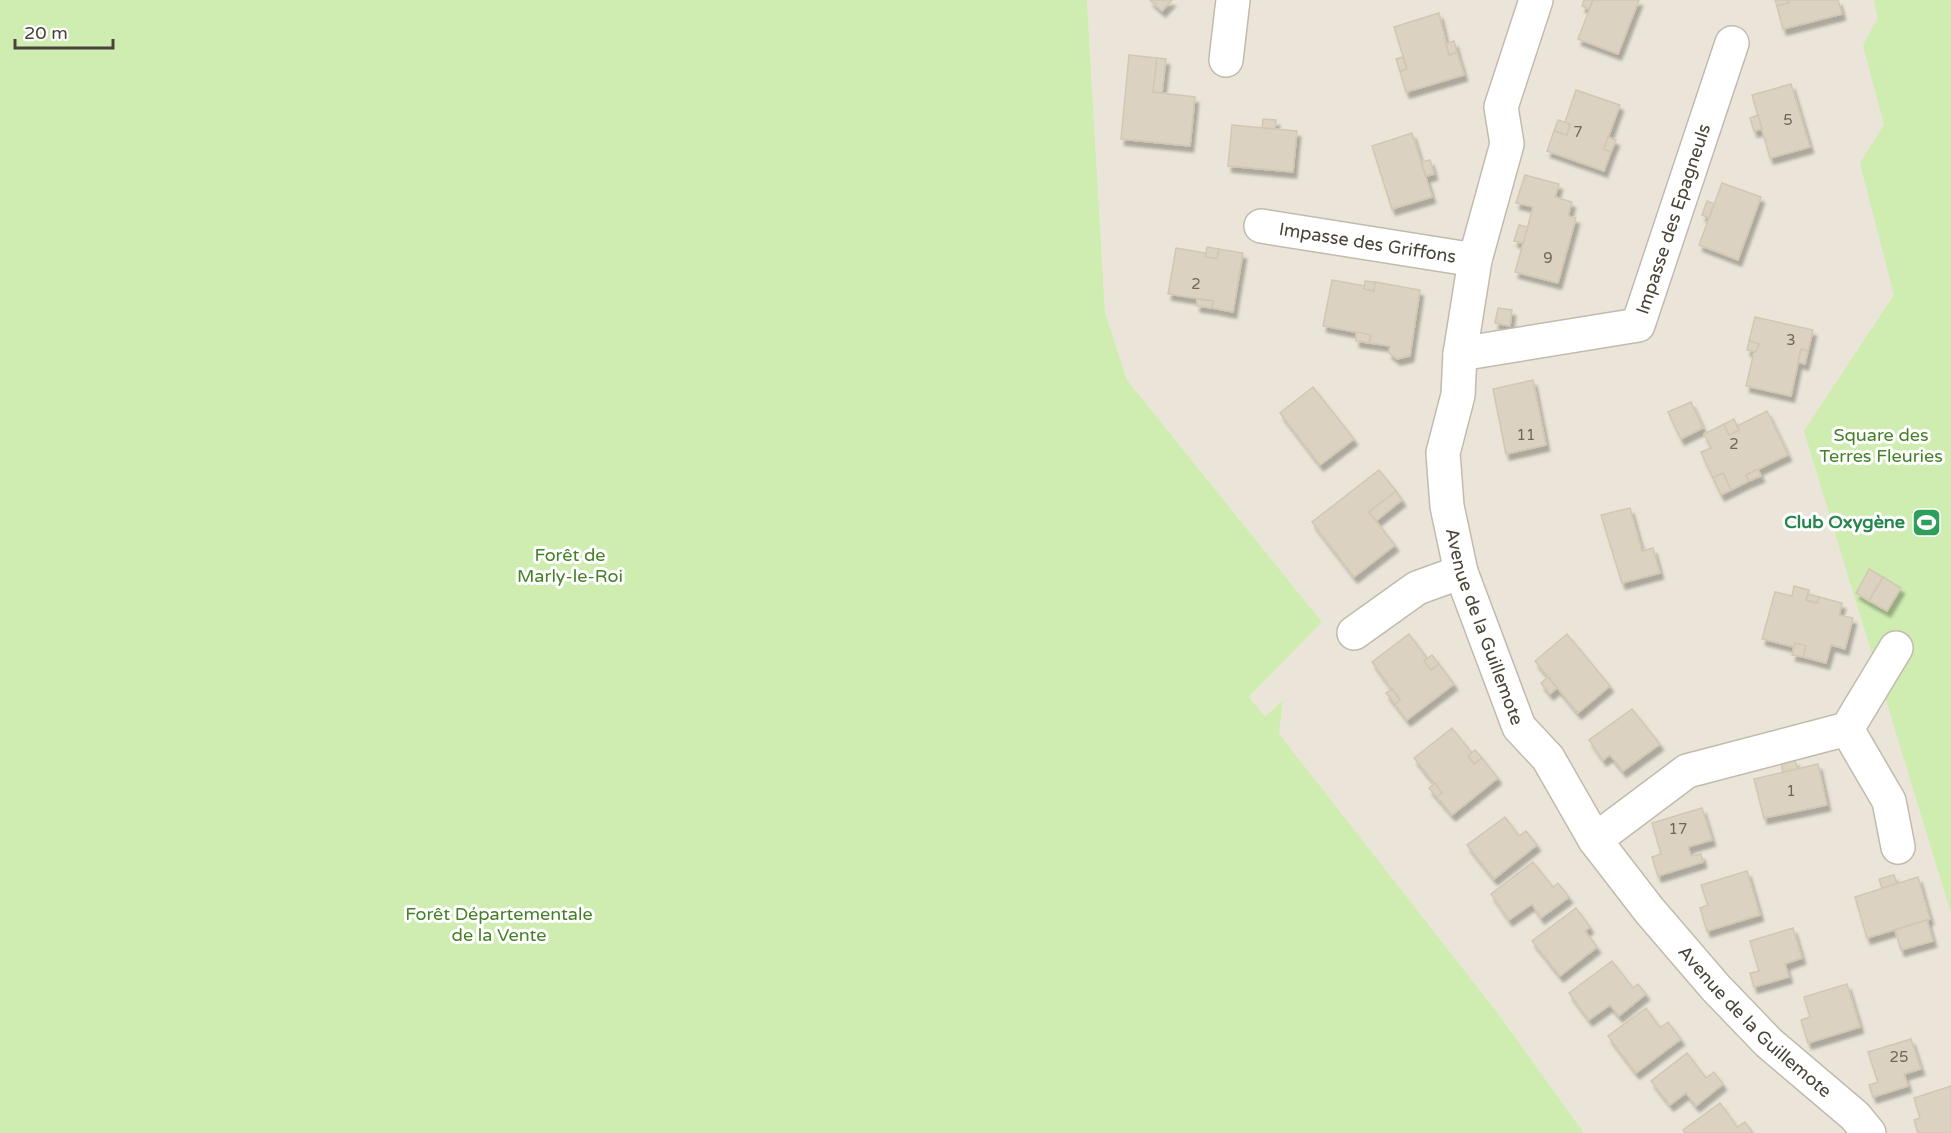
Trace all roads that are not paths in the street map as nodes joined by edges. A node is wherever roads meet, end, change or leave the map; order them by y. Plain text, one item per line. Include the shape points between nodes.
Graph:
1 (1233, 0) edge
2 (1536, 0) edge
3 (1732, 43) dead end
4 (1226, 60) dead end
5 (1261, 226) dead end
6 (1475, 261) junction
7 (1460, 354) junction
8 (1461, 572) junction
9 (1354, 633) dead end
10 (1896, 648) dead end
11 (1847, 729) junction
12 (1595, 840) junction
13 (1898, 847) dead end
14 (1869, 1133) edge

1 - 4 street
2 - 6 street, Avenue de la Guillemote via 1501,107 1507,144
3 - 7 street, Impasse des Epagneuls via 1638,325
5 - 6 street, Impasse des Griffons
6 - 7 street, Avenue de la Guillemote
7 - 8 street, Avenue de la Guillemote via 1458,395 1443,453 1447,506
8 - 9 street via 1417,588
8 - 12 street, Avenue de la Guillemote via 1519,727 1548,758
10 - 11 street
11 - 12 street via 1687,771
11 - 13 street via 1889,801
12 - 14 street, Avenue de la Guillemote via 1716,988 1769,1043 1855,1116

